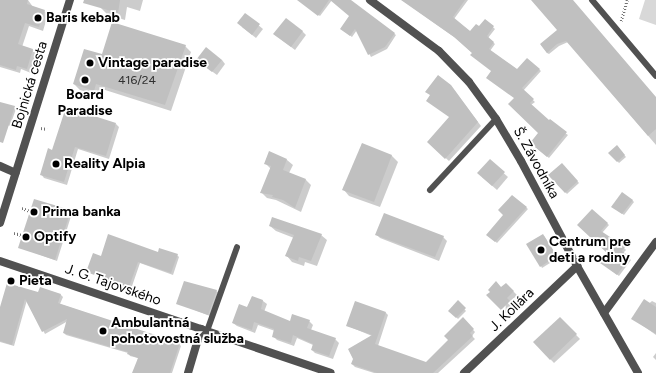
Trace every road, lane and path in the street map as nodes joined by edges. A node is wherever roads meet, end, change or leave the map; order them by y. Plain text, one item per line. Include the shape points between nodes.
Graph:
1 (70, 0) edge
2 (370, 0) edge
3 (592, 0) edge
4 (627, 0) edge
5 (621, 20) dead end
6 (656, 76) edge
7 (496, 119) junction
8 (0, 166) edge
9 (16, 173) junction
10 (430, 190) dead end
11 (3, 206) edge
12 (22, 208) dead end
13 (30, 211) dead end
14 (0, 223) edge
15 (14, 233) dead end
16 (22, 235) dead end
17 (656, 242) edge
18 (237, 247) dead end
19 (0, 261) edge
20 (577, 266) junction
21 (604, 313) junction
22 (204, 330) junction
23 (188, 373) edge
24 (331, 373) edge
25 (464, 373) edge
26 (638, 373) edge

1 - 9 street, Bojnická cesta
2 - 7 street, Š. Závodníka via 439,51 469,82
3 - 6 lane
4 - 5 path
7 - 10 lane
7 - 20 street, Š. Závodníka
8 - 9 street
9 - 11 street, Bojnická cesta
11 - 14 street, Bojnická cesta
12 - 13 path
15 - 16 path
17 - 21 street
18 - 22 lane
19 - 22 street, J. G. Tajovského
20 - 21 street, Š. Závodníka
20 - 25 street, J. Kollára
21 - 26 street, Š. Závodníka
22 - 23 street
22 - 24 street, J. G. Tajovského

